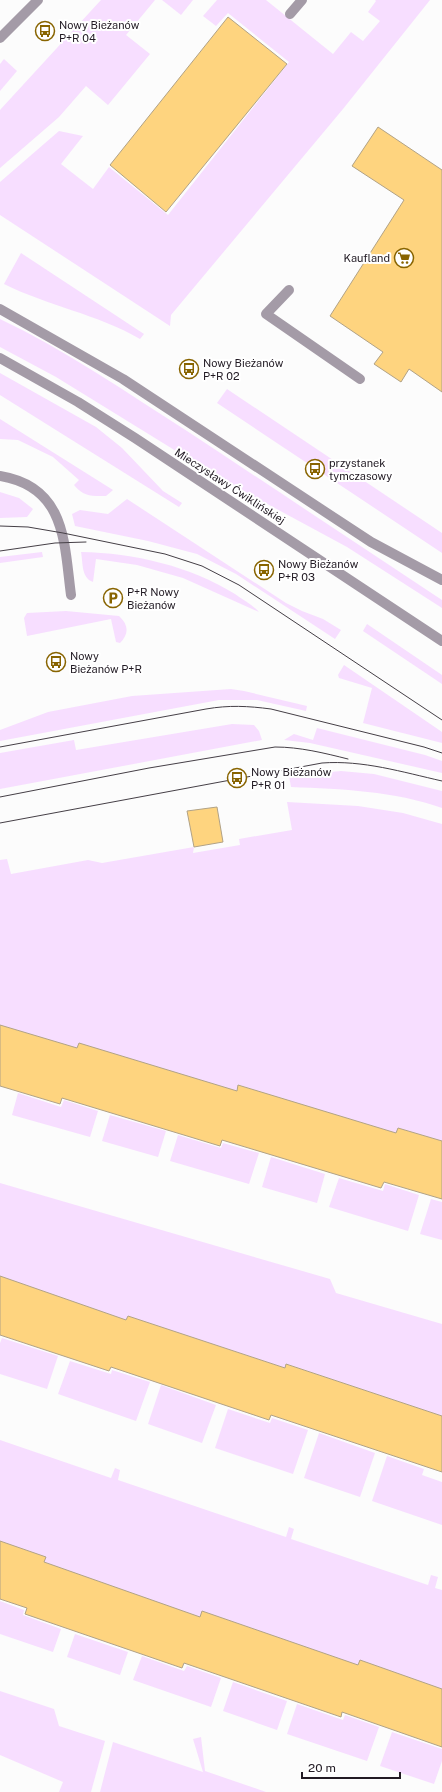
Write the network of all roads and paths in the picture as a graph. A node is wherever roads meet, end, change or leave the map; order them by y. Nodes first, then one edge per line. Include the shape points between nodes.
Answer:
1 (38, 0) edge
2 (302, 0) edge
3 (290, 14) dead end
4 (0, 38) edge
5 (289, 290) dead end
6 (0, 309) edge
7 (0, 358) edge
8 (360, 379) dead end
9 (0, 476) edge
10 (442, 580) edge
11 (71, 595) dead end
12 (428, 632) junction
13 (442, 637) edge
14 (442, 641) edge

1 - 4 street
2 - 3 street
5 - 8 street via 266,314
6 - 10 street via 124,379 372,542
7 - 12 street, Mieczysławy Ćwiklińskiej via 135,438
9 - 11 street via 34,488 44,496 60,521
12 - 13 street
12 - 14 street, Mieczysławy Ćwiklińskiej

